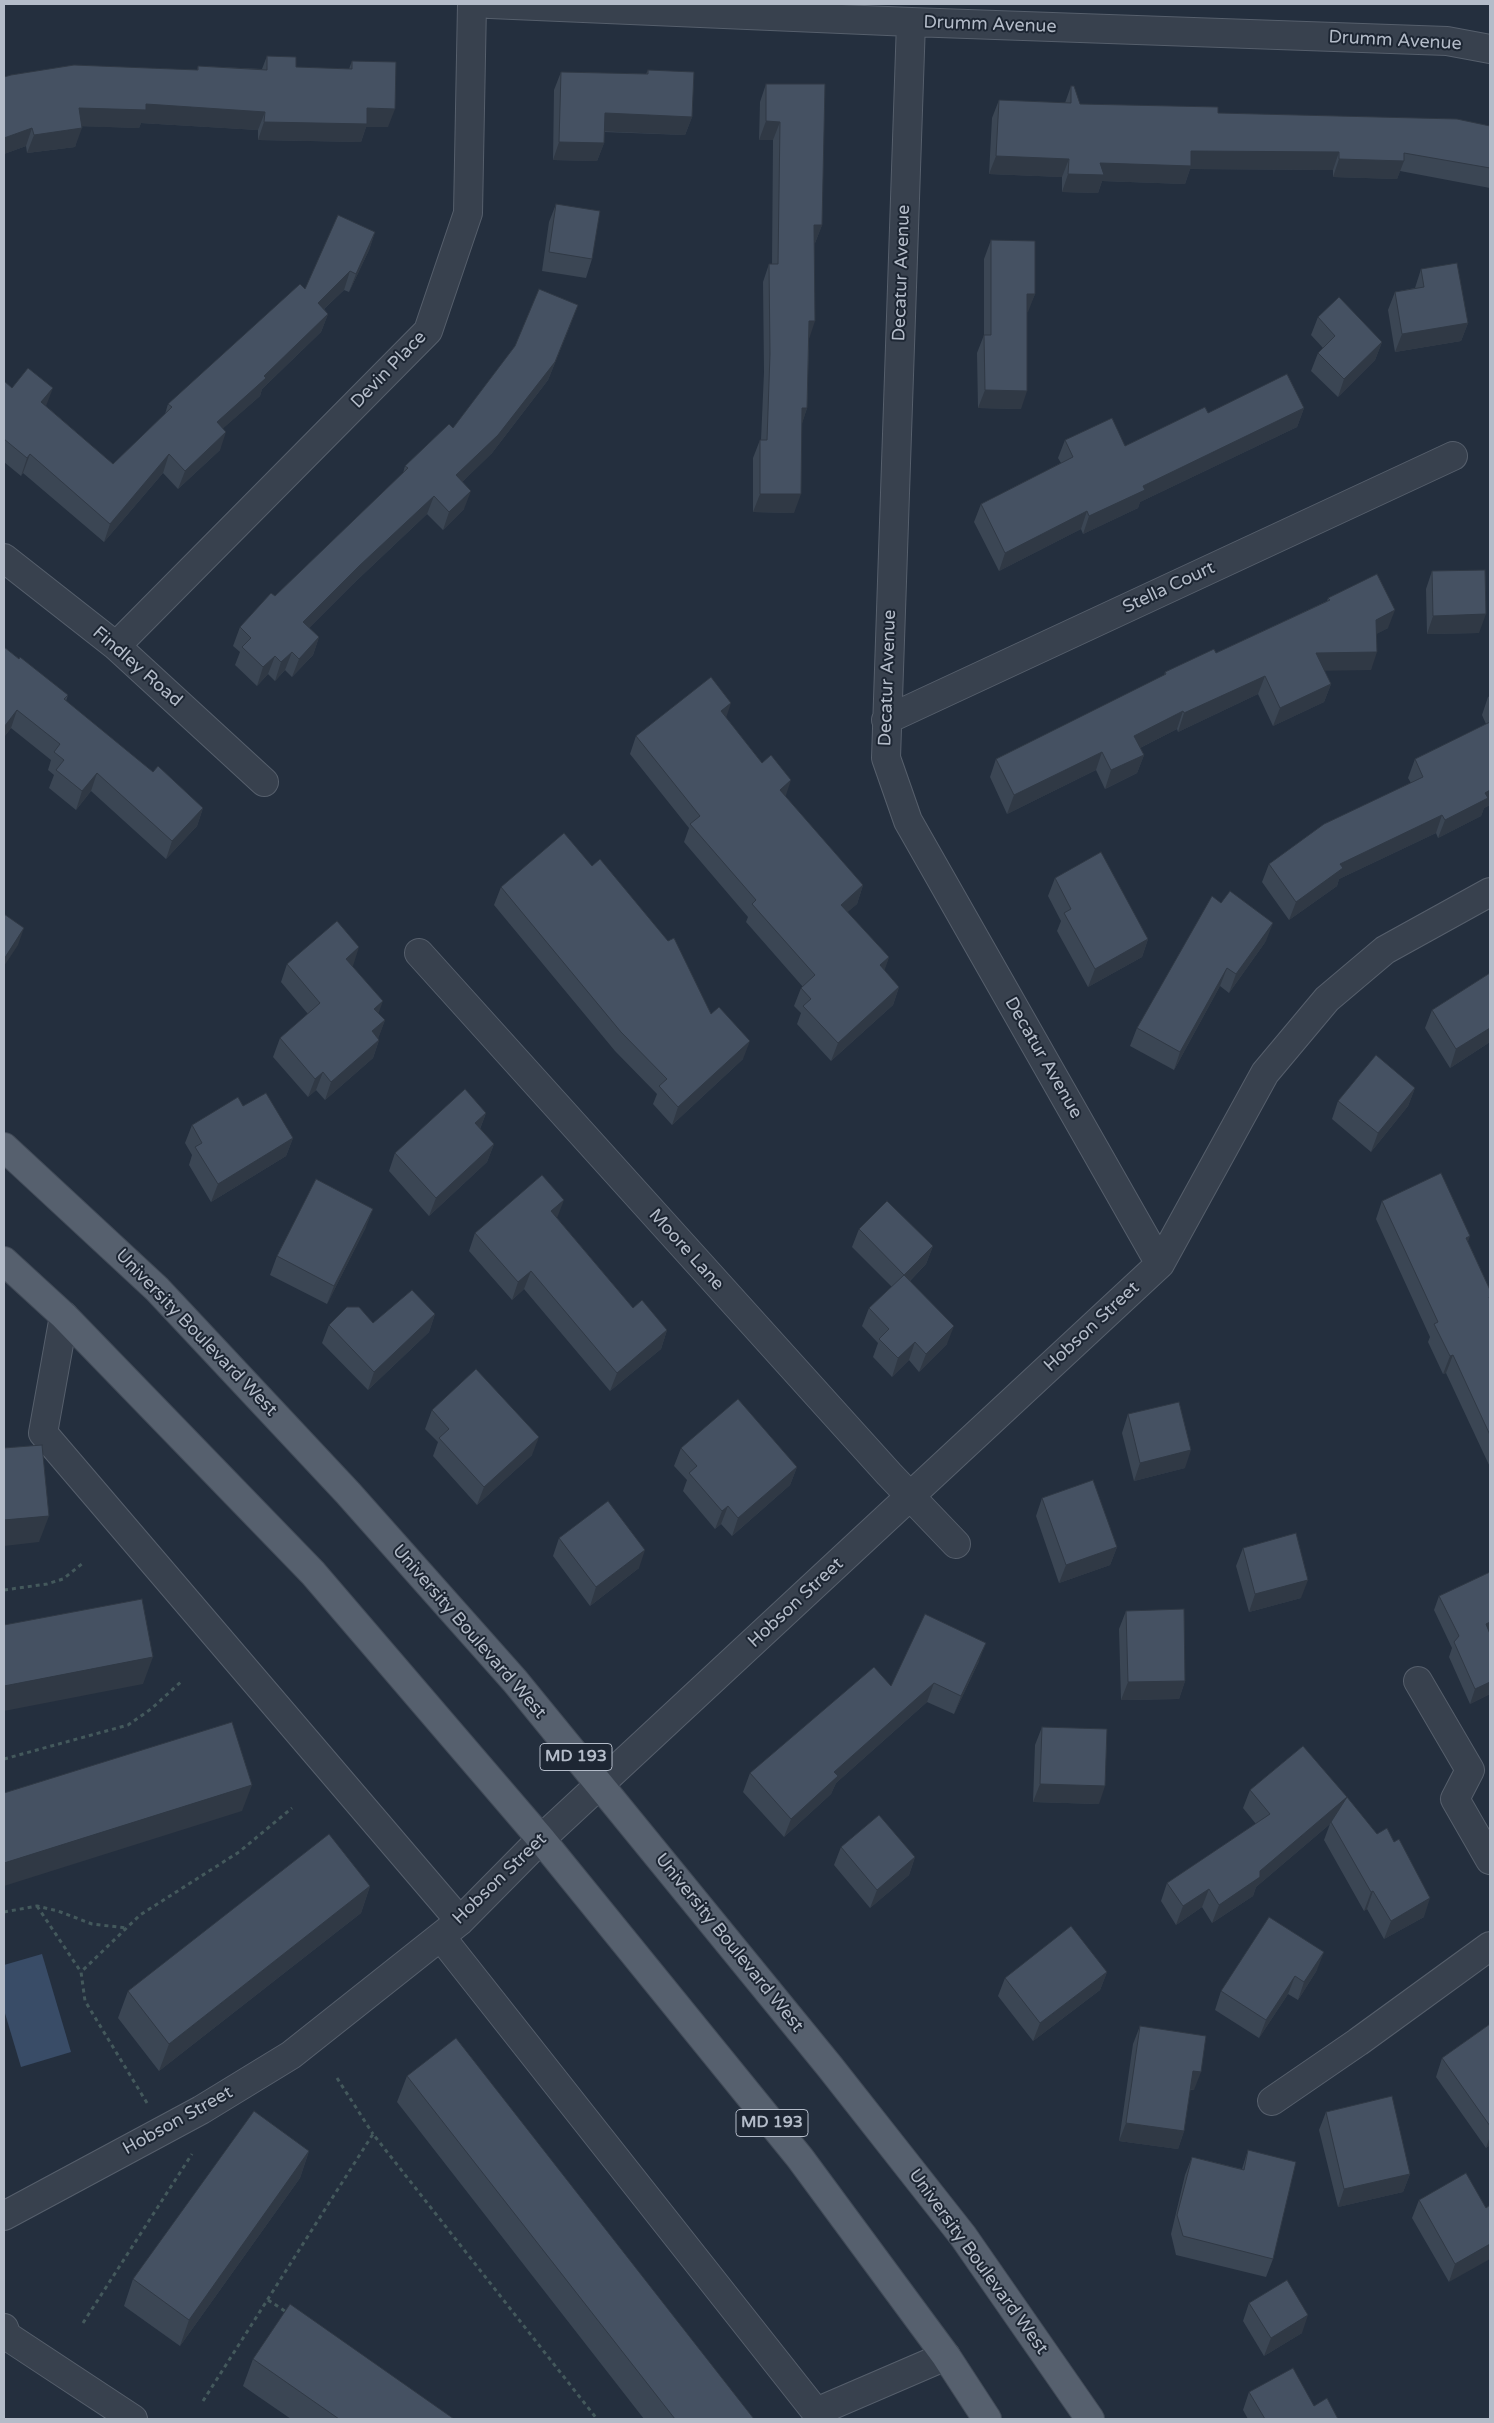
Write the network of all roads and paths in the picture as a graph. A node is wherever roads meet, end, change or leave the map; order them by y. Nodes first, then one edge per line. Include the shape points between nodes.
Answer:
1 (472, 4) edge
2 (490, 4) edge
3 (911, 22) junction
4 (1490, 49) edge
5 (1453, 456) dead end
6 (4, 558) edge
7 (116, 646) junction
8 (886, 720) junction
9 (264, 782) dead end
10 (1490, 892) edge
11 (419, 953) dead end
12 (4, 1146) edge
13 (4, 1261) edge
14 (1160, 1264) junction
15 (64, 1316) junction
16 (910, 1496) junction
17 (956, 1544) dead end
18 (83, 1563) dead end
19 (4, 1590) edge
20 (183, 1680) dead end
21 (1418, 1682) dead end
22 (4, 1759) edge
23 (599, 1785) junction
24 (292, 1808) dead end
25 (541, 1839) junction
26 (1490, 1860) edge
27 (37, 1906) junction
28 (4, 1912) edge
29 (127, 1928) junction
30 (450, 1929) junction
31 (1490, 1946) edge
32 (81, 1972) junction
33 (337, 2078) dead end
34 (1272, 2101) dead end
35 (150, 2108) dead end
36 (373, 2134) junction
37 (196, 2146) dead end
38 (4, 2216) edge
39 (268, 2300) junction
40 (292, 2316) edge
41 (83, 2323) dead end
42 (4, 2328) edge
43 (946, 2356) junction
44 (203, 2401) dead end
45 (132, 2419) edge
46 (597, 2419) edge
47 (987, 2419) edge
48 (1090, 2419) edge

1 - 7 street, Devin Place via 468,213 428,331
2 - 3 street, Drumm Avenue
3 - 4 street, Drumm Avenue via 1447,41
3 - 8 street, Decatur Avenue
5 - 8 street, Stella Court
6 - 7 street, Findley Road
7 - 9 street, Findley Road
8 - 14 street, Decatur Avenue via 886,758 908,821
10 - 14 street, Hobson Street via 1385,950 1327,999 1265,1073
11 - 16 street, Moore Lane
12 - 23 main road, University Boulevard West / MD 193 via 157,1289 348,1492 515,1681
13 - 15 main road, MD 193
14 - 16 street, Hobson Street
15 - 25 main road, MD 193 via 313,1572
15 - 30 street via 43,1433
16 - 17 street, Moore Lane
16 - 23 street, Hobson Street
18 - 19 path via 63,1579
20 - 22 path via 128,1725
21 - 26 street via 1470,1770 1455,1799
23 - 25 street, Hobson Street
23 - 48 main road, University Boulevard West / MD 193 via 830,2067 963,2236
24 - 29 path via 239,1852 140,1916
25 - 30 street, Hobson Street
25 - 43 main road, MD 193 via 800,2158
27 - 28 path
27 - 29 path via 92,1924
27 - 32 path
29 - 32 path
30 - 38 street, Hobson Street via 291,2055 201,2110
30 - 43 street via 816,2412
31 - 34 street
32 - 35 path via 85,2001
33 - 36 path
36 - 39 path
36 - 46 path
37 - 41 path
39 - 40 path
39 - 44 path
42 - 45 street via 7,2336
43 - 47 main road, MD 193

